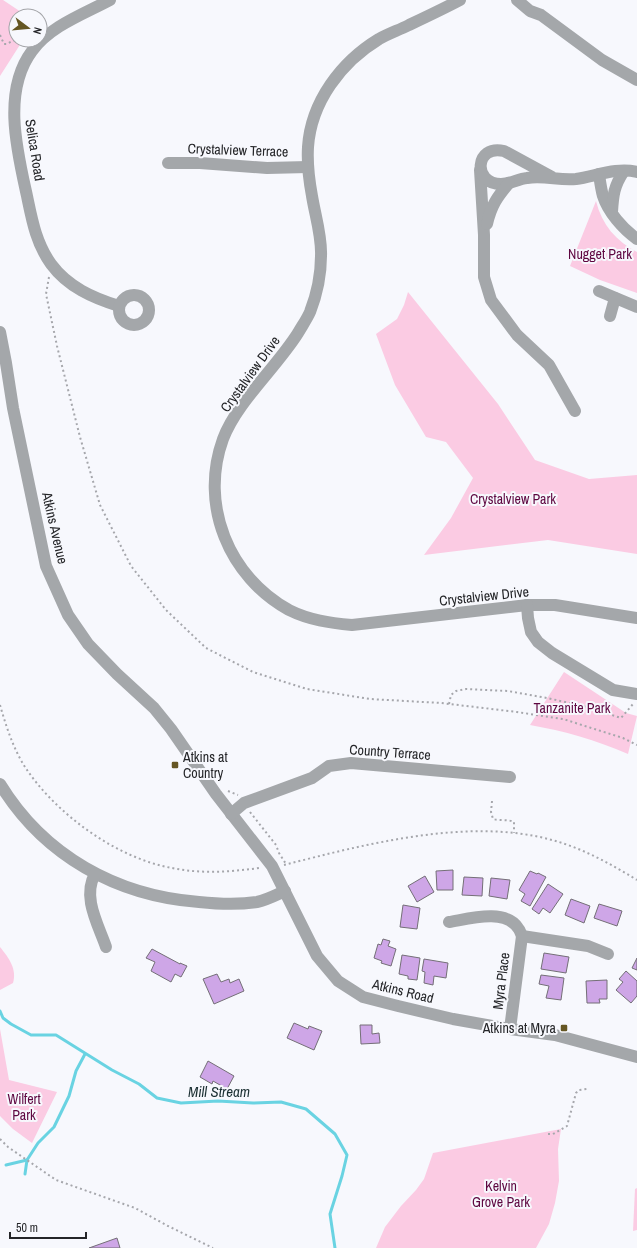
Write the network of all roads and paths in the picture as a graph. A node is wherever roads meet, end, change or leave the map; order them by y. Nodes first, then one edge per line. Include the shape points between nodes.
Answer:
1 (110, 0) edge
2 (460, 0) edge
3 (517, 0) edge
4 (528, 0) edge
5 (541, 15) junction
6 (0, 35) edge
7 (8, 43) edge
8 (637, 80) edge
9 (168, 164) dead end
10 (308, 167) junction
11 (480, 170) junction
12 (624, 171) junction
13 (637, 172) edge
14 (599, 174) junction
15 (552, 177) junction
16 (509, 184) junction
17 (612, 212) junction
18 (484, 235) junction
19 (637, 239) edge
20 (598, 291) dead end
21 (615, 298) junction
22 (119, 306) dead end
23 (637, 307) edge
24 (610, 316) dead end
25 (0, 332) edge
26 (575, 411) dead end
27 (527, 605) junction
28 (637, 618) edge
29 (637, 694) edge
30 (637, 699) edge
31 (449, 704) dead end
32 (0, 705) edge
33 (510, 776) dead end
34 (0, 784) edge
35 (227, 790) dead end
36 (242, 799) dead end
37 (492, 801) dead end
38 (248, 809) dead end
39 (231, 814) junction
40 (514, 833) junction
41 (286, 864) junction
42 (280, 866) dead end
43 (263, 867) dead end
44 (95, 874) junction
45 (637, 880) edge
46 (285, 891) junction
47 (449, 922) dead end
48 (522, 936) junction
49 (106, 947) dead end
50 (608, 954) dead end
51 (510, 1029) junction
52 (637, 1057) edge
53 (587, 1089) dead end
54 (548, 1134) dead end
55 (0, 1139) edge
56 (214, 1248) edge

1 - 22 street, Selica Road via 60,26 32,51 22,69 14,112 17,150 37,239 51,264 66,280 88,295
2 - 10 street, Crystalview Drive via 380,39 344,67 320,103 311,127
3 - 5 street via 530,11
4 - 5 street
5 - 8 street via 602,60
6 - 7 path via 4,44
9 - 10 street, Crystalview Terrace
10 - 27 street, Crystalview Drive via 321,255 318,286 309,314 293,340 238,412 223,439 216,468 215,494 218,517 235,559 267,595 290,610 330,623 379,623
11 - 15 street via 485,155 490,150 497,149
11 - 16 street via 484,178 491,182
11 - 18 street
12 - 13 street
12 - 14 street
12 - 17 street via 616,184
14 - 15 street via 576,179
14 - 17 street via 603,196
15 - 16 street via 528,178
16 - 18 street via 497,197 491,209
17 - 19 street via 627,232
18 - 26 street via 484,276 491,300 517,335 549,365
20 - 21 street
21 - 23 street
21 - 24 street
25 - 39 street, Atkins Avenue via 46,566 68,615 88,644 154,708
27 - 28 street, Crystalview Drive via 555,605
27 - 29 street via 532,632 538,642 613,690
30 - 31 path via 621,718 547,698 508,691 456,691
32 - 43 path via 17,751 32,775 62,810 91,832 126,852 172,868 219,872
33 - 39 street, Country Terrace via 351,763 329,766 312,778 244,803
34 - 44 street via 37,831 60,851
35 - 36 path
37 - 40 path via 493,818 514,822
38 - 41 path via 276,845
39 - 46 street, Atkins Road via 272,866
40 - 41 path via 465,831 427,835
40 - 45 path via 537,836 563,844
41 - 42 path
44 - 46 street via 157,897 216,904 258,902
44 - 49 street via 90,882 89,896
46 - 51 street, Atkins Road via 318,956 338,981 363,997 453,1019
47 - 48 street, Myra Place via 492,915 506,919 518,927
48 - 50 street, Myra Place via 588,946
48 - 51 street, Myra Place
51 - 52 street, Atkins Road via 555,1035
53 - 54 path via 576,1093 567,1126
55 - 56 path via 56,1180 135,1208

